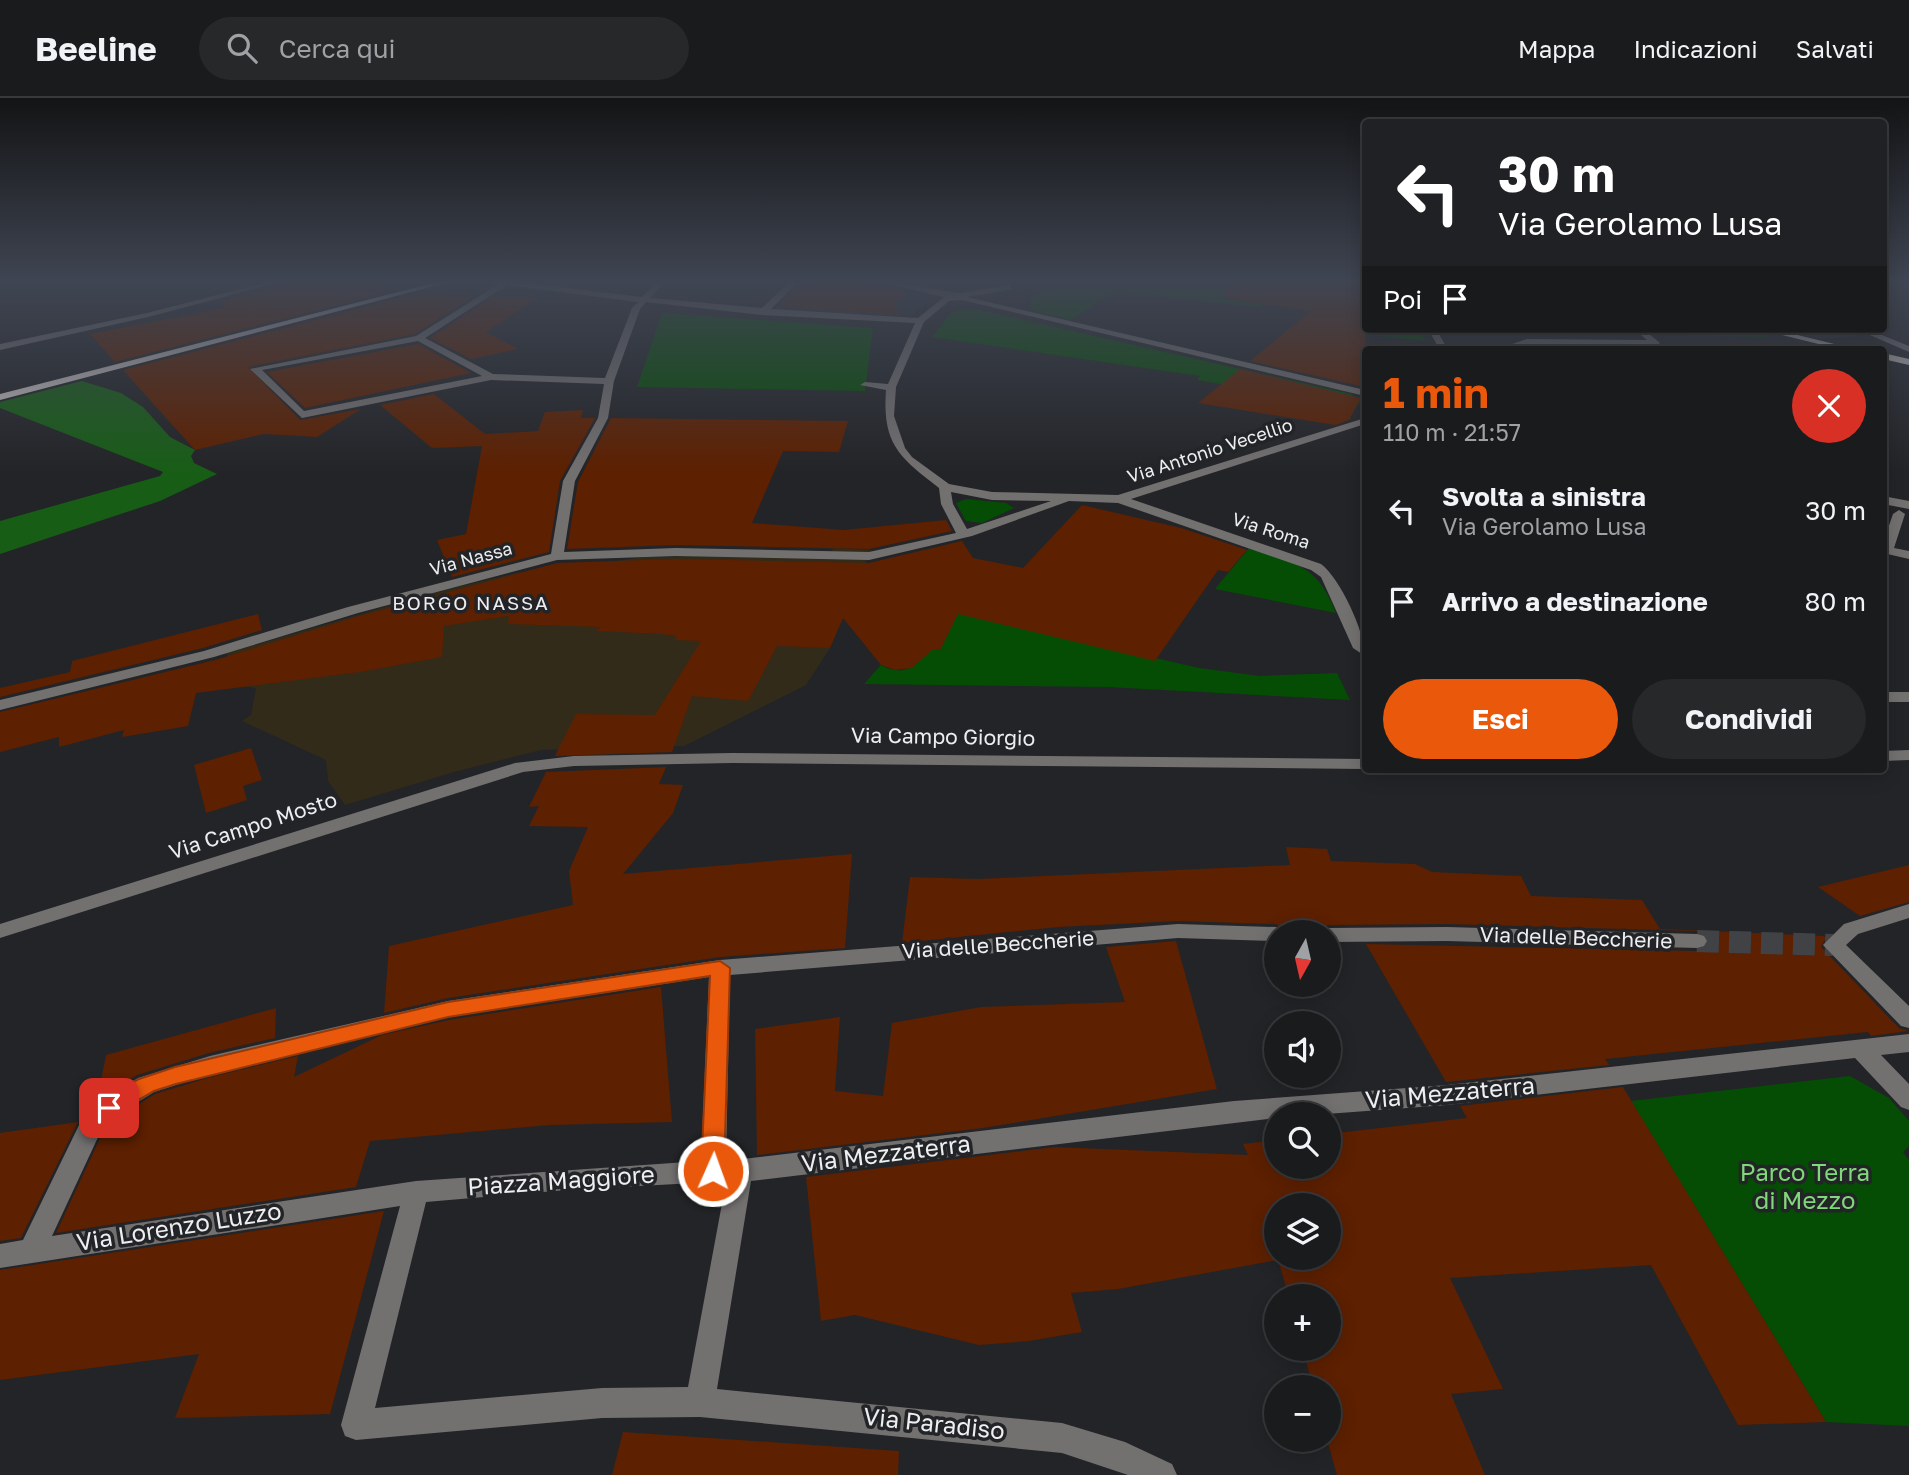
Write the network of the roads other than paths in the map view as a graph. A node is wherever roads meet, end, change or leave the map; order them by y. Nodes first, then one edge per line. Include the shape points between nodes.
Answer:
1 (204, 344) edge
2 (386, 344) edge
3 (431, 344) edge
4 (624, 344) edge
5 (910, 344) edge
6 (1155, 344) edge
7 (1887, 357) edge
8 (1909, 362) edge
9 (491, 377) junction
10 (609, 381) junction
11 (866, 385) dead end
12 (891, 387) junction
13 (1362, 392) edge
14 (0, 397) edge
15 (1362, 422) edge
16 (944, 486) junction
17 (1119, 499) junction
18 (1063, 500) junction
19 (1887, 502) edge
20 (1904, 509) edge
21 (962, 532) junction
22 (1887, 545) edge
23 (1887, 550) edge
24 (1909, 555) edge
25 (557, 556) junction
26 (1362, 650) edge
27 (1887, 697) edge
28 (1909, 698) edge
29 (0, 705) edge
30 (1909, 755) edge
31 (1887, 757) edge
32 (1362, 764) edge
33 (521, 767) joint
34 (1909, 911) edge
35 (0, 931) edge
36 (1264, 934) edge
37 (1341, 935) edge
38 (1697, 941) tunnel mouth
39 (720, 968) junction
40 (1909, 1020) edge
41 (1909, 1042) edge
42 (1860, 1048) junction
43 (1909, 1100) edge
44 (713, 1171) junction
45 (740, 1172) junction
46 (416, 1192) junction
47 (359, 1199) joint
48 (32, 1249) junction
49 (0, 1256) edge
50 (700, 1402) junction
51 (1161, 1475) edge

1 - 14 main road
2 - 9 street via 255,369 302,415
3 - 9 street
4 - 10 street
5 - 12 street
6 - 13 street
7 - 8 main road
9 - 10 street
10 - 25 street via 603,418 569,481
11 - 12 street
12 - 16 street via 889,416 900,448 919,470
15 - 17 street, Via Antonio Vecellio
16 - 18 street via 992,496
16 - 21 street via 947,504
17 - 18 street, Via Antonio Vecellio
17 - 26 street, Via Roma via 1316,566 1327,575
18 - 21 street, Via Nassa
19 - 20 street
20 - 22 street
21 - 25 street, Via Nassa via 869,556 676,552
23 - 24 street
25 - 29 street, Via Nassa via 209,654
27 - 28 street
30 - 31 street
32 - 33 street, Via Campo Giorgio via 732,758 574,761
33 - 35 street, Via Campo Mosto
34 - 40 street via 1851,929 1833,945
36 - 39 street, Via delle Beccherie via 1178,931
37 - 38 street, Via delle Beccherie
39 - 44 street
39 - 48 street, Via delle Beccherie via 448,1009 210,1065 146,1085 109,1108 92,1126
41 - 42 street, Via Mezzaterra
42 - 43 street
42 - 45 street, Via Mezzaterra via 1447,1095 1234,1111
44 - 45 street, Piazza Maggiore
44 - 46 street, Piazza Maggiore
45 - 50 street
46 - 47 street, Piazza Maggiore
46 - 50 street, Via Paradiso via 356,1425 602,1403
47 - 48 street, Via Lorenzo Luzzo
48 - 49 street, Via Lorenzo Luzzo
50 - 51 street, Via Paradiso via 1062,1438 1125,1457

